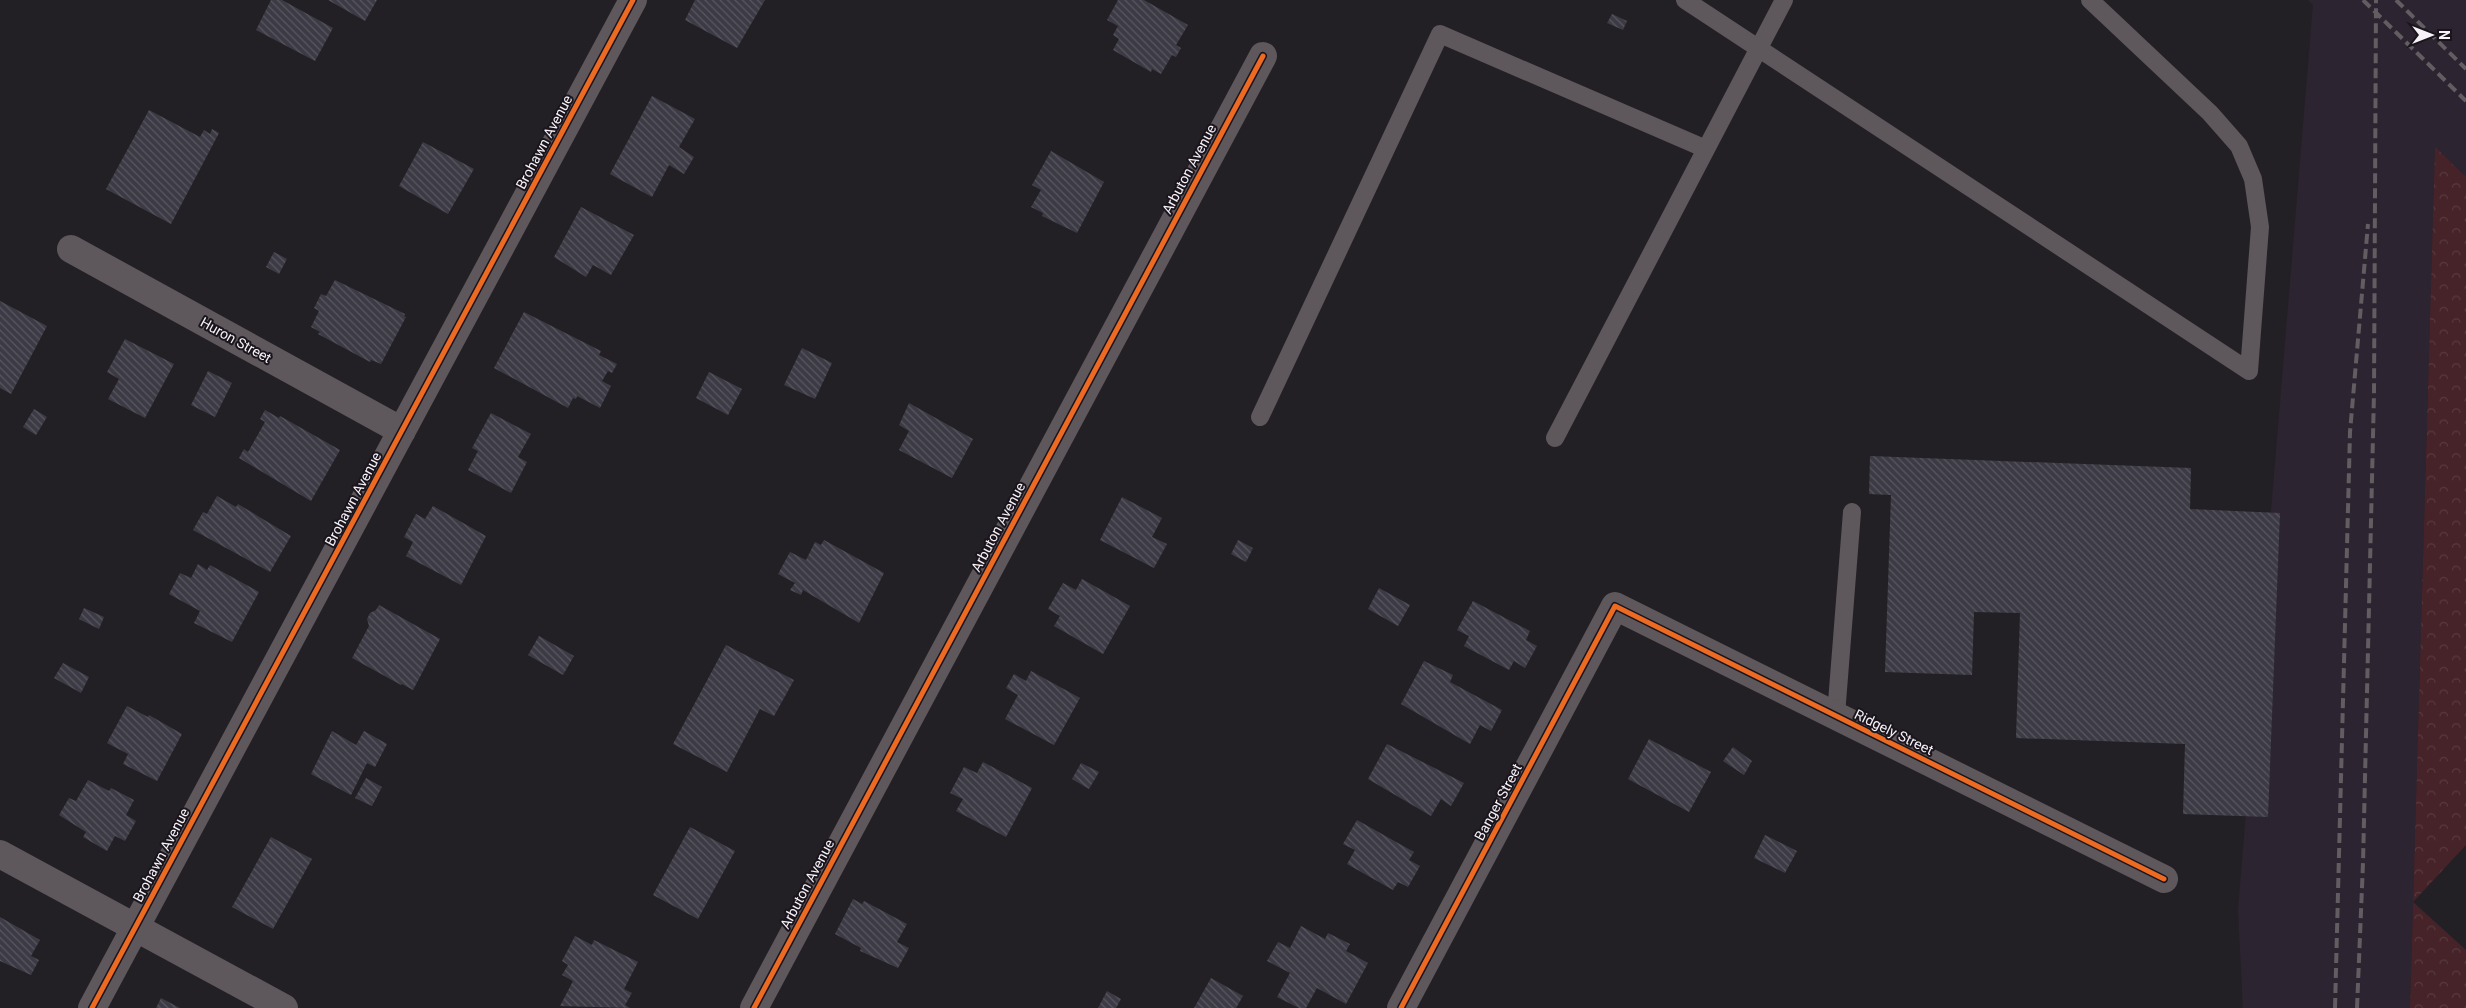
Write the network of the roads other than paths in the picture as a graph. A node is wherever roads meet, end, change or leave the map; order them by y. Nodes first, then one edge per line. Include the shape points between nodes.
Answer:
1 (633, 0) edge
2 (1685, 0) edge
3 (1784, 0) edge
4 (2090, 0) edge
5 (1758, 48) junction
6 (1262, 56) dead end
7 (1706, 149) junction
8 (71, 248) dead end
9 (1260, 417) dead end
10 (402, 431) junction
11 (1555, 438) dead end
12 (1852, 512) dead end
13 (1615, 606) joint
14 (1836, 716) junction
15 (0, 854) edge
16 (2164, 879) dead end
17 (135, 928) junction
18 (92, 1008) edge
19 (284, 1008) edge
20 (754, 1008) edge
21 (1401, 1008) edge

1 - 10 street, Brohawn Avenue
2 - 5 lane
3 - 5 lane
4 - 5 lane via 2210,113 2239,146 2246,162 2253,179 2260,227 2249,370
5 - 7 lane
6 - 20 street, Arbuton Avenue
7 - 9 lane via 1440,34
7 - 11 lane
8 - 10 street, Huron Street
10 - 17 street, Brohawn Avenue
12 - 14 lane
13 - 14 street, Ridgely Street
13 - 21 street, Banger Street
14 - 16 street, Ridgely Street
15 - 17 street
17 - 18 street, Brohawn Avenue
17 - 19 street

